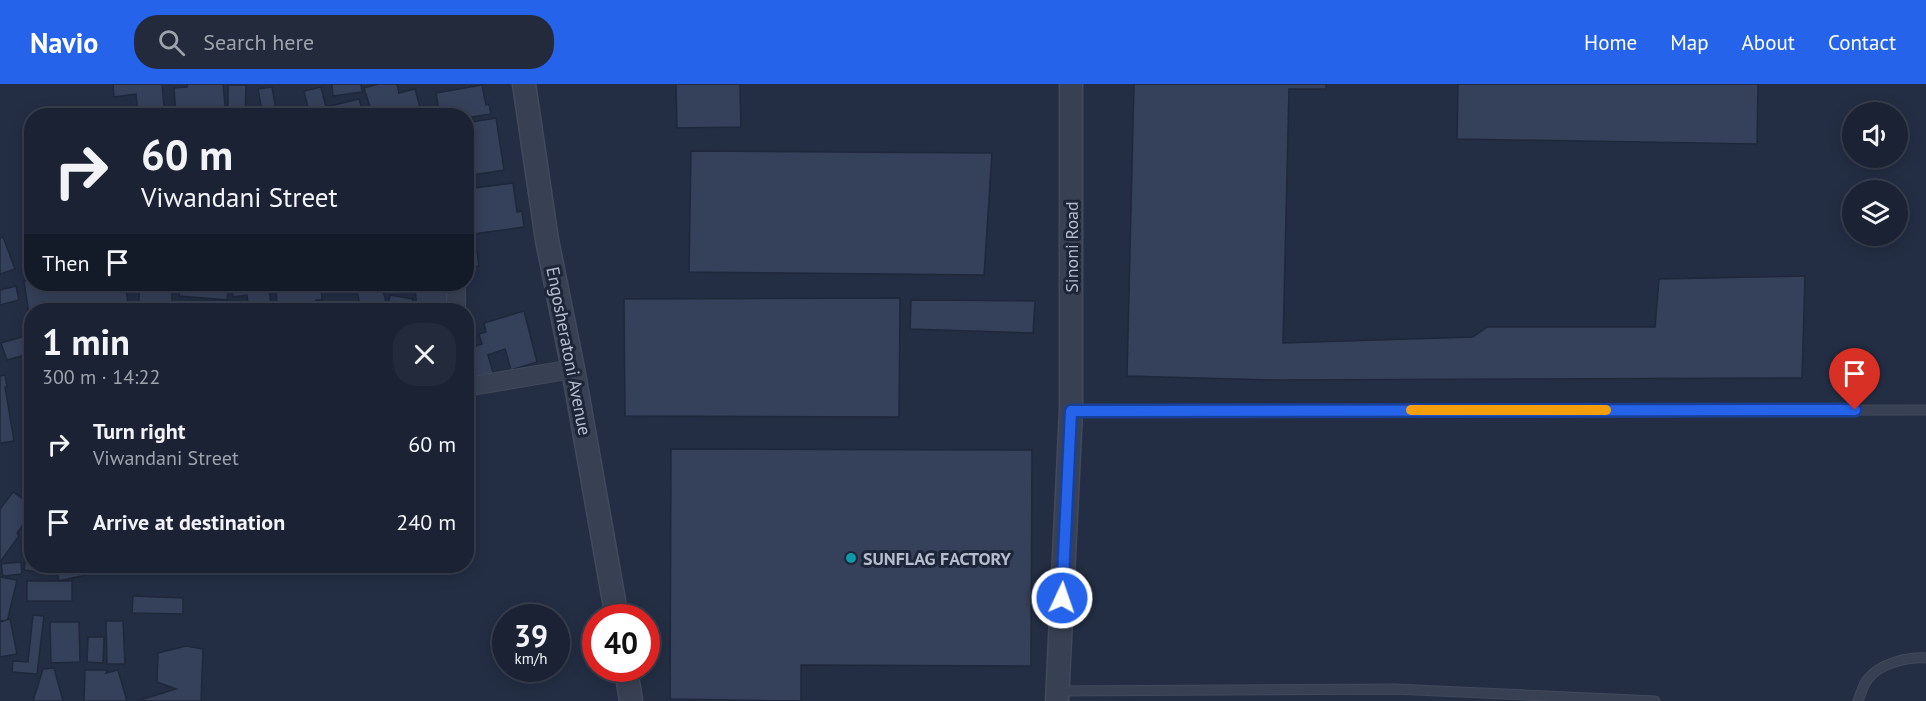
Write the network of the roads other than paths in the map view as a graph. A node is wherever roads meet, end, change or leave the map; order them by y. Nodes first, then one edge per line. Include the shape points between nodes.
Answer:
1 (524, 84) edge
2 (1071, 84) edge
3 (573, 369) junction
4 (474, 382) edge
5 (1926, 410) edge
6 (1071, 411) junction
7 (615, 604) edge
8 (1926, 658) edge
9 (629, 682) edge
10 (1052, 698) edge
11 (632, 701) edge
12 (1654, 701) edge
13 (1858, 701) edge

1 - 3 street, Engosheratoni Avenue
2 - 6 street, Sinoni Road
3 - 4 street
3 - 7 street, Engosheratoni Avenue
5 - 6 lane
6 - 10 street, Sinoni Road
8 - 13 lane via 1886,664 1868,678
9 - 11 street
10 - 12 lane via 1394,689

